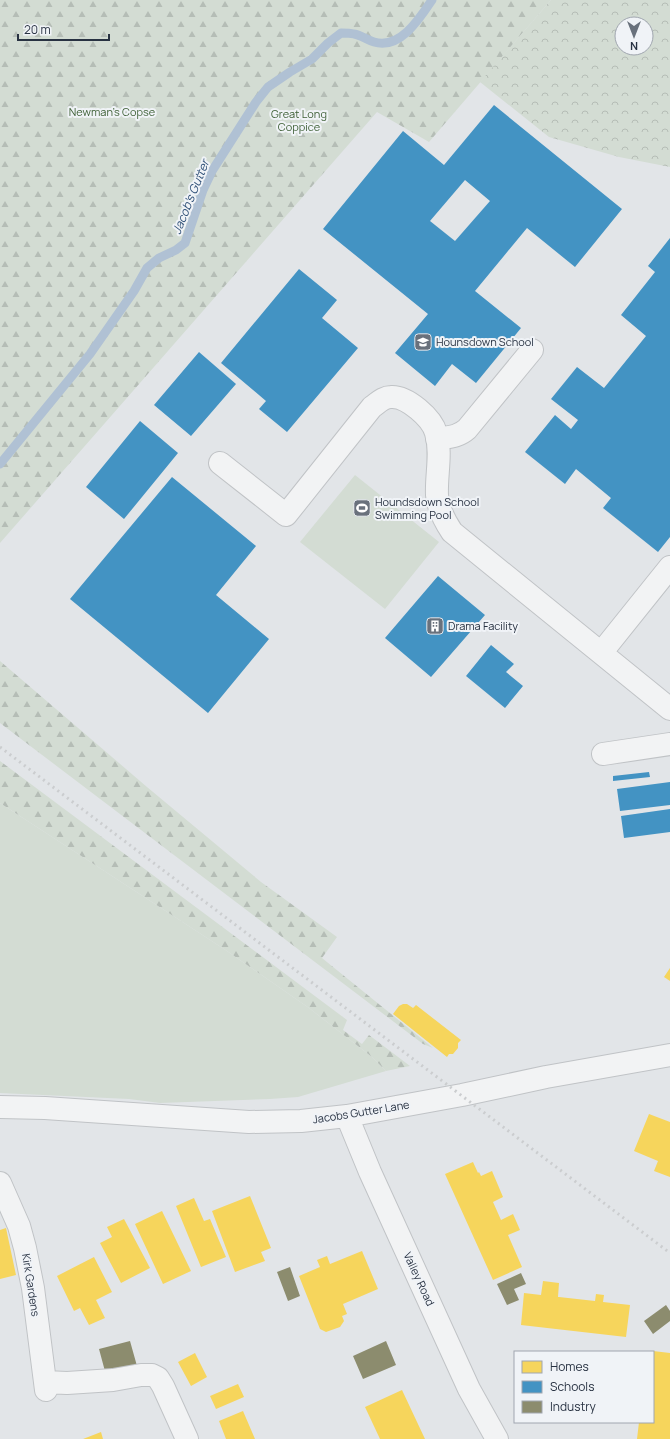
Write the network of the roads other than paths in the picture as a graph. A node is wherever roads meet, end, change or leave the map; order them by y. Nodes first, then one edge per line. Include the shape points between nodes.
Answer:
1 (532, 350) dead end
2 (437, 439) junction
3 (220, 463) dead end
4 (670, 567) edge
5 (601, 652) junction
6 (670, 708) edge
7 (670, 744) edge
8 (603, 754) dead end
9 (670, 1055) edge
10 (0, 1107) edge
11 (346, 1116) junction
12 (0, 1183) edge
13 (187, 1439) edge
14 (496, 1439) edge

1 - 2 street via 467,429 453,437
2 - 3 street via 432,425 424,414 412,405 402,399 391,397 381,400 372,407 286,515
2 - 5 street via 437,495 444,520 452,532
4 - 5 street
5 - 6 street
7 - 8 street
9 - 11 street, Jacobs Gutter Lane
10 - 11 street, Jacobs Gutter Lane via 250,1122 301,1121
11 - 14 street, Valley Road via 459,1368
12 - 13 street, Kirk Gardens via 19,1226 25,1248 46,1386 152,1375 158,1378 163,1386

